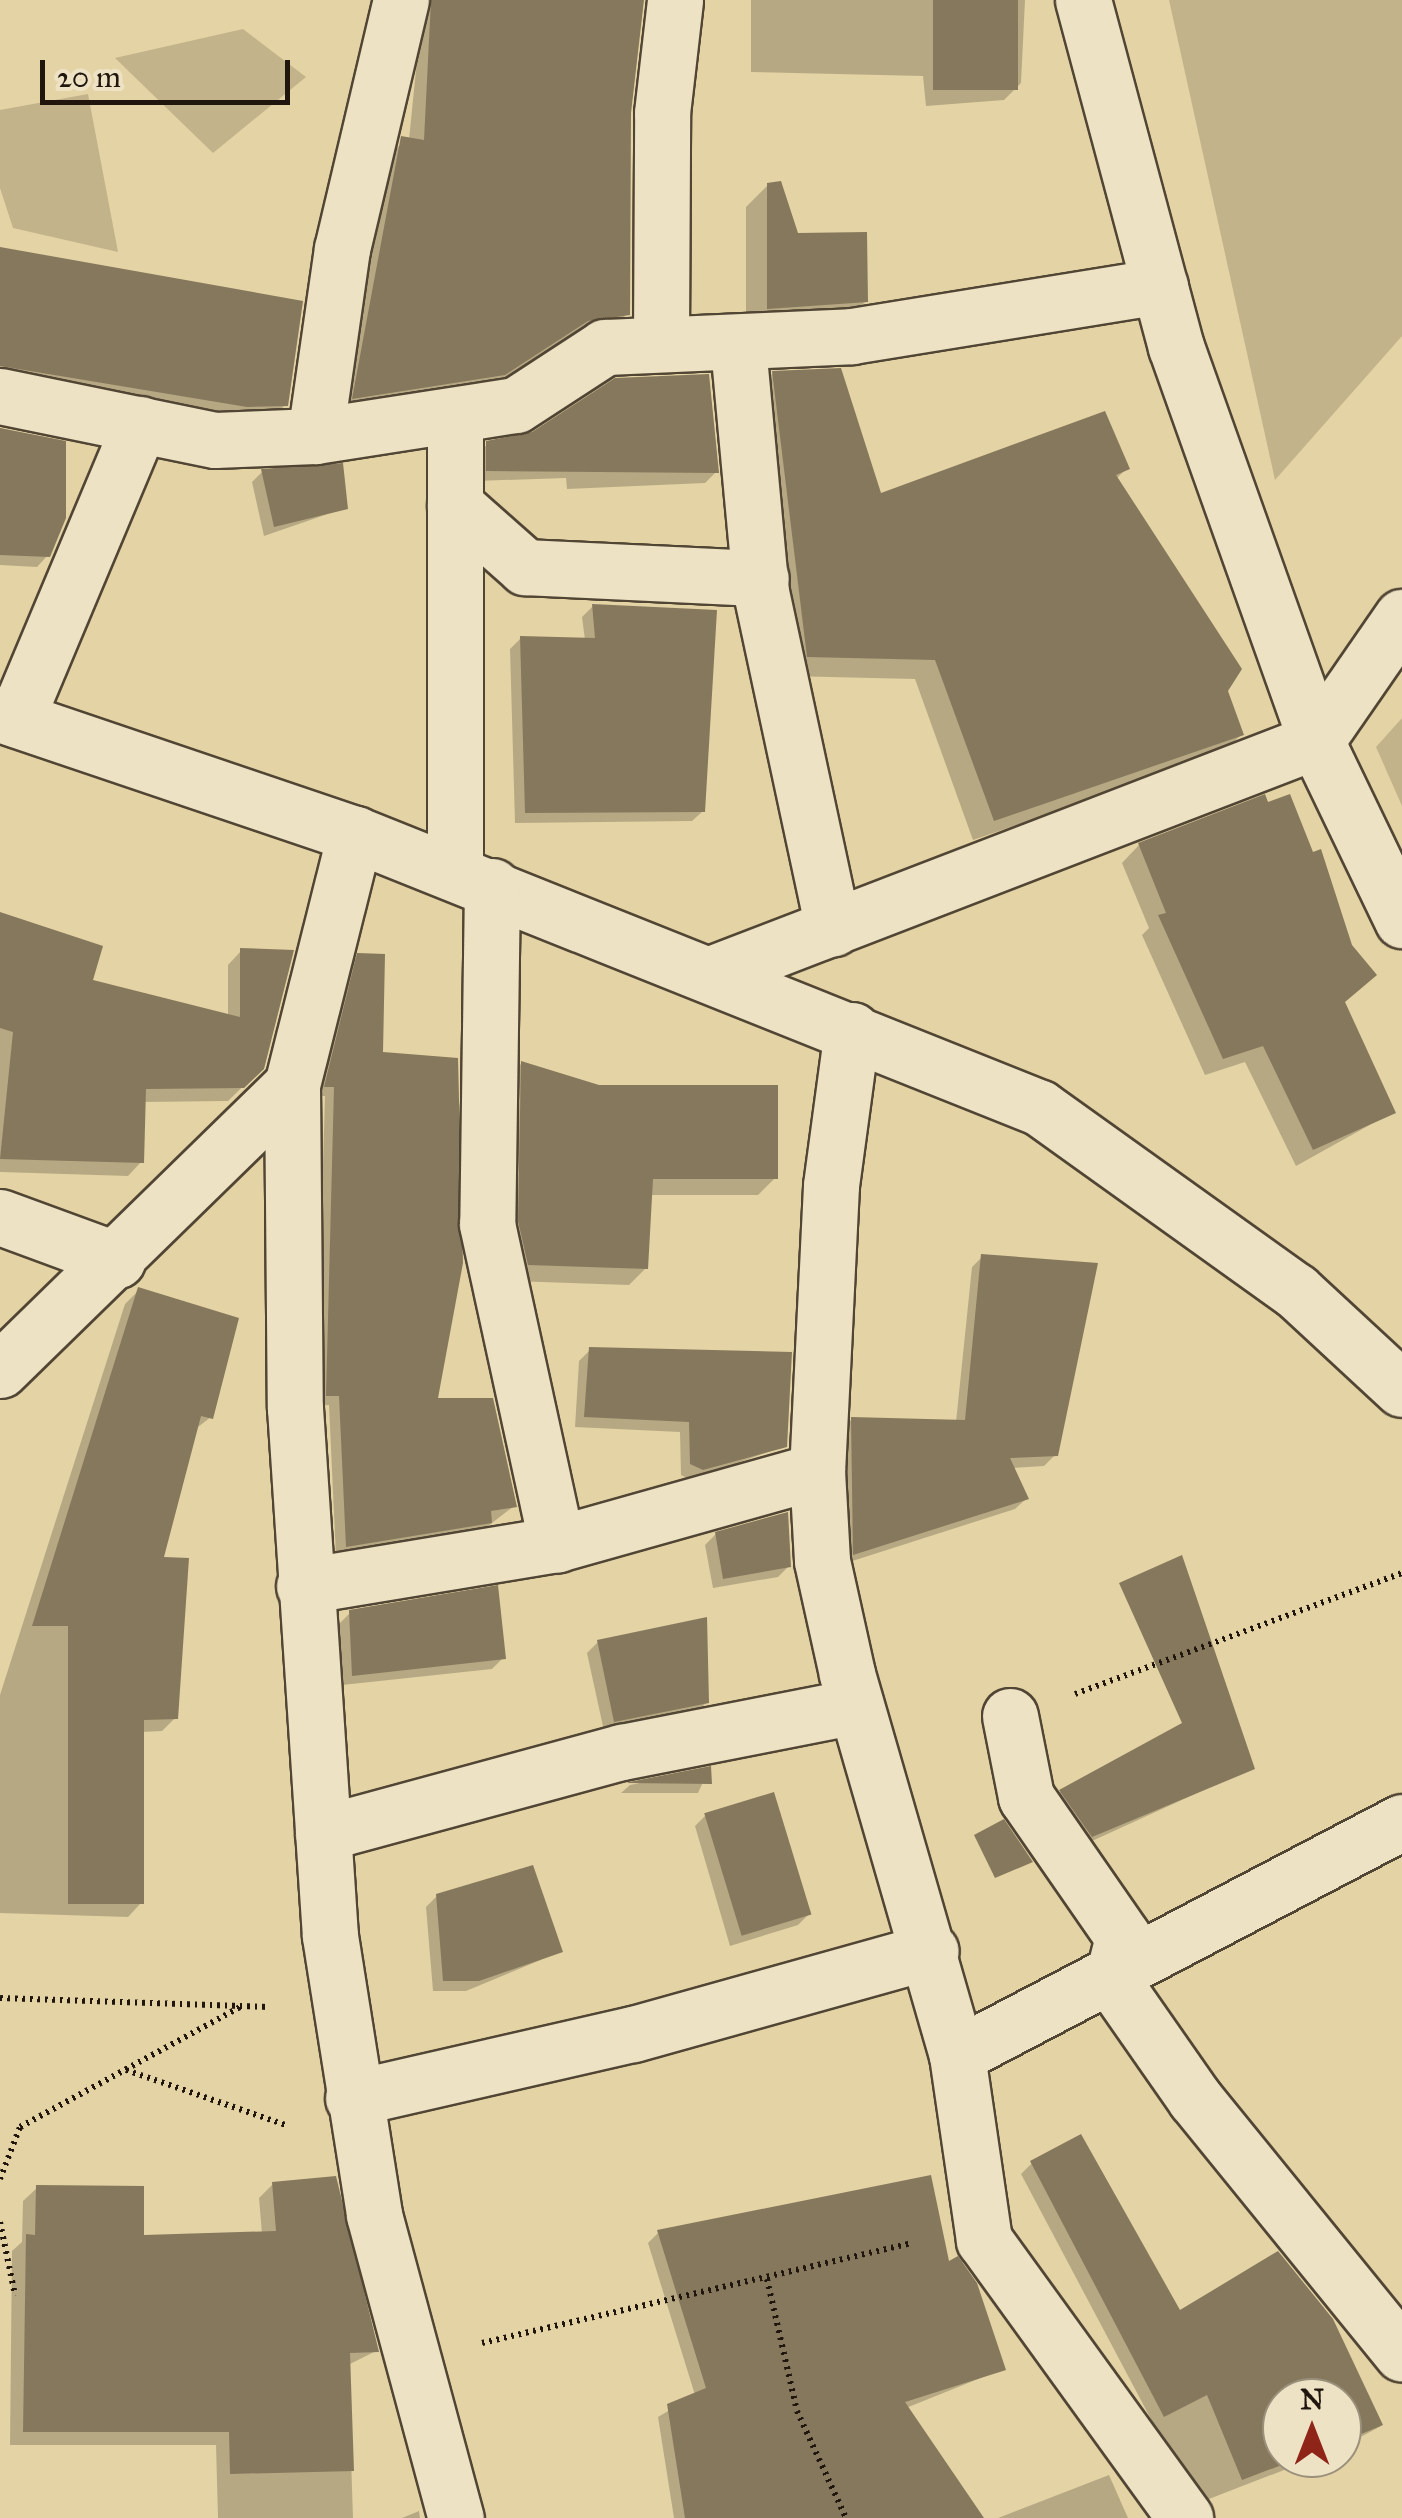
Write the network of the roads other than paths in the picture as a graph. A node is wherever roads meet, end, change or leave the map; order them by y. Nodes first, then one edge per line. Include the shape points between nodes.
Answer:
1 (401, 0) edge
2 (676, 0) edge
3 (1083, 0) edge
4 (1160, 286) junction
5 (660, 340) junction
6 (738, 346) junction
7 (0, 396) edge
8 (455, 418) junction
9 (140, 424) junction
10 (315, 436) junction
11 (455, 505) junction
12 (761, 578) junction
13 (1402, 617) edge
14 (8, 716) edge
15 (1316, 741) junction
16 (355, 834) junction
17 (474, 879) junction
18 (1402, 920) edge
19 (833, 928) junction
20 (716, 972) junction
21 (852, 1030) junction
22 (292, 1086) junction
23 (0, 1217) edge
24 (117, 1260) junction
25 (0, 1370) edge
26 (1402, 1389) edge
27 (817, 1471) junction
28 (557, 1544) junction
29 (304, 1586) junction
30 (856, 1706) junction
31 (1010, 1716) road end
32 (1402, 1822) edge
33 (323, 1834) junction
34 (931, 1951) junction
35 (1112, 1980) junction
36 (957, 2055) junction
37 (353, 2098) junction
38 (1402, 2354) edge
39 (456, 2518) edge
40 (1185, 2518) edge

1 - 10 street via 342,249
2 - 5 street via 662,114
3 - 4 street
4 - 6 street
4 - 15 street
5 - 6 street
5 - 8 street via 605,347 536,397
6 - 12 street
7 - 9 street
8 - 10 street
8 - 11 street
9 - 10 street via 214,440
9 - 14 street
11 - 12 street via 524,567
11 - 17 street
12 - 19 street
13 - 15 street
14 - 16 street
15 - 18 street
15 - 19 street
16 - 17 street
16 - 22 street
17 - 20 street
17 - 28 street via 486,1224
19 - 20 street
20 - 21 street
21 - 26 street via 1040,1108 1296,1292
21 - 27 street via 830,1186
22 - 24 street
22 - 29 street
23 - 24 street
24 - 25 street
27 - 28 street
27 - 30 street via 822,1561
28 - 29 street
29 - 33 street
30 - 33 street via 622,1752
30 - 34 street
31 - 35 street via 1026,1798 1123,1937
32 - 35 street
33 - 37 street
34 - 36 street
34 - 37 street via 633,2034
35 - 36 street
35 - 38 street via 1195,2099
36 - 40 street via 982,2226 999,2266
37 - 39 street via 406,2355

